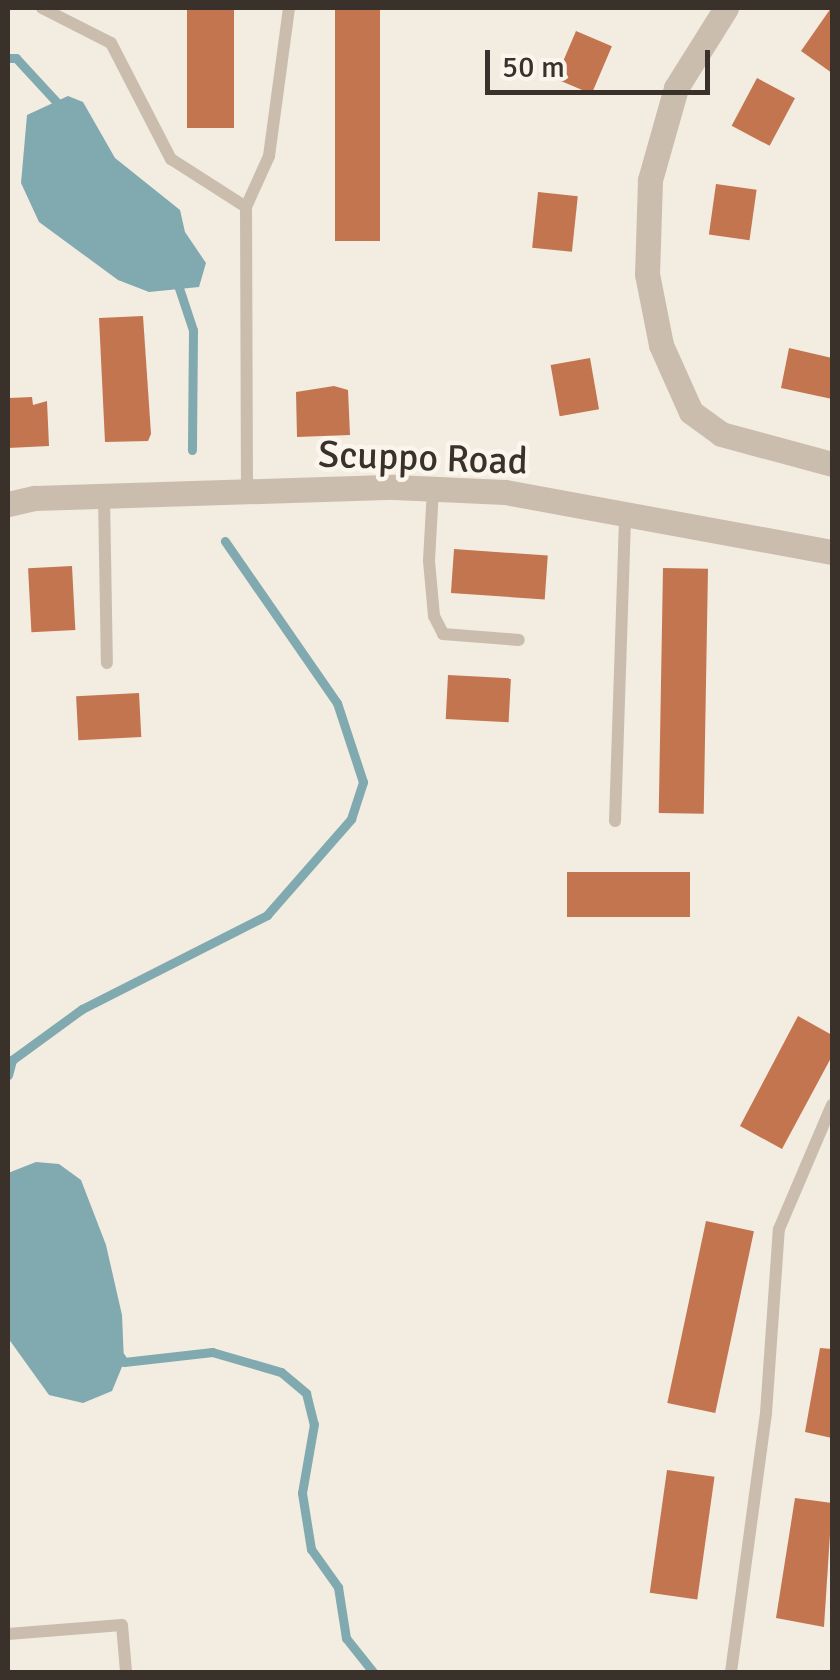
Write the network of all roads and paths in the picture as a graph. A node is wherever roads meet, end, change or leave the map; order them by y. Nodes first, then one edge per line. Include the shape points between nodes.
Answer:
1 (42, 8) edge
2 (289, 8) edge
3 (726, 8) edge
4 (246, 207) junction
5 (832, 464) edge
6 (433, 489) junction
7 (247, 495) junction
8 (104, 497) junction
9 (8, 504) edge
10 (625, 514) junction
11 (832, 552) edge
12 (519, 640) dead end
13 (107, 663) dead end
14 (615, 821) dead end
15 (832, 1105) edge
16 (8, 1634) edge
17 (126, 1672) edge
18 (731, 1672) edge

1 - 4 lane via 111,43 171,159
2 - 4 lane via 269,156
3 - 5 street via 699,43 660,131 646,228 661,345 691,412 721,434
4 - 7 lane
6 - 7 street, Scuppo Road
6 - 10 street, Scuppo Road via 505,492
6 - 12 lane via 429,562 434,616 444,634
7 - 8 street, Scuppo Road
8 - 9 street, Scuppo Road
8 - 13 lane
10 - 11 street, Scuppo Road
10 - 14 lane
15 - 18 lane via 779,1229 766,1413
16 - 17 lane via 122,1625

